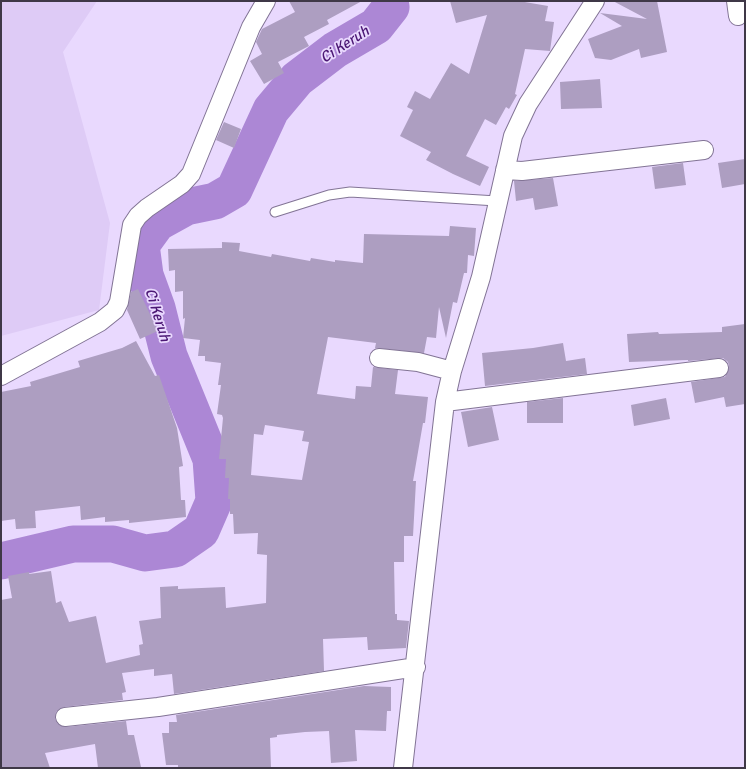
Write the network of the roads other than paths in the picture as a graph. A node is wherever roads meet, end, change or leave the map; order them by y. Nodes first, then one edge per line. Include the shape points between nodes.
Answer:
1 (266, 1) edge
2 (595, 1) edge
3 (704, 150) dead end
4 (513, 171) junction
5 (497, 201) junction
6 (275, 212) dead end
7 (379, 358) dead end
8 (720, 368) dead end
9 (452, 370) junction
10 (1, 376) edge
11 (454, 401) junction
12 (416, 667) junction
13 (65, 717) dead end
14 (403, 768) edge

1 - 10 street via 251,28 191,174 182,184 147,208 132,226 115,310 100,322
2 - 4 street via 528,104 512,136
3 - 4 street
4 - 5 street
5 - 6 lane via 350,192 329,195
5 - 9 street via 481,277
7 - 9 street via 418,362
8 - 11 street
9 - 11 street
11 - 12 street
12 - 13 street via 158,707
12 - 14 street

